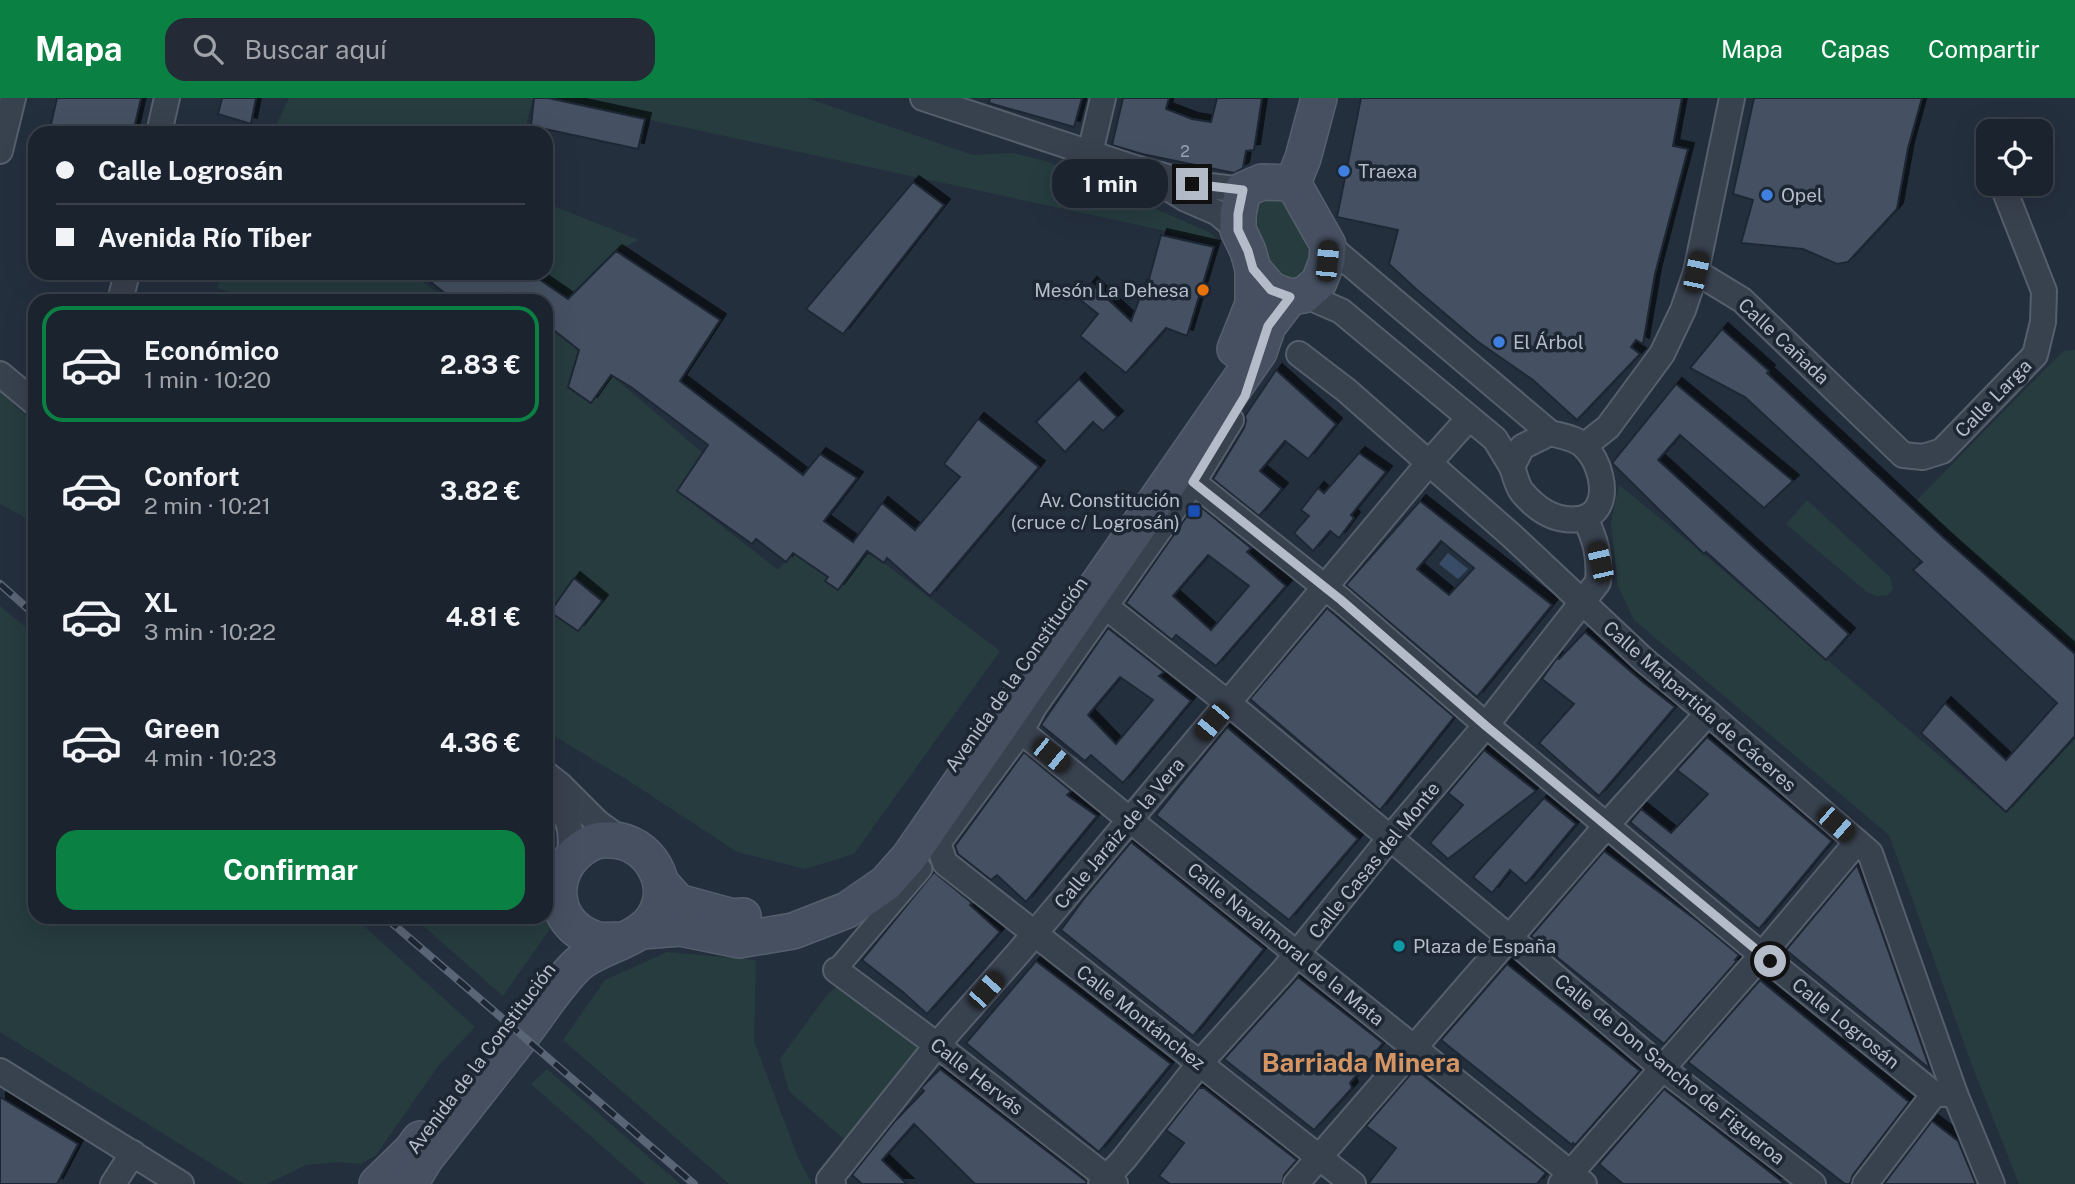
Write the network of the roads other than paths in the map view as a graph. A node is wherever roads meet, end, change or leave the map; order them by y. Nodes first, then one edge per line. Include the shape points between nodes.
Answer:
1 (13, 98) edge
2 (167, 98) edge
3 (923, 98) edge
4 (1103, 98) edge
5 (1319, 98) edge
6 (1732, 98) edge
7 (986, 108) edge
8 (161, 126) edge
9 (0, 151) edge
10 (1090, 153) junction
11 (1135, 168) junction
12 (1293, 183) junction
13 (1243, 190) junction
14 (2007, 196) edge
15 (1238, 230) junction
16 (1328, 245) junction
17 (1253, 269) junction
18 (1696, 272) junction
19 (1297, 296) junction
20 (1259, 352) junction
21 (1299, 354) dead end
22 (0, 374) edge
23 (28, 397) edge
24 (1469, 418) junction
25 (1550, 433) junction
26 (1584, 446) junction
27 (1903, 455) joint
28 (1428, 464) junction
29 (1512, 467) junction
30 (1193, 482) junction
31 (1585, 518) junction
32 (1325, 587) junction
33 (1582, 603) junction
34 (1105, 606) junction
35 (1227, 703) junction
36 (1708, 713) junction
37 (1486, 726) junction
38 (1021, 730) junction
39 (553, 780) edge
40 (553, 801) edge
41 (1130, 820) junction
42 (1608, 825) junction
43 (1390, 838) junction
44 (623, 841) junction
45 (1857, 842) junction
46 (938, 843) joint
47 (570, 858) junction
48 (922, 869) dead end
49 (661, 883) junction
50 (569, 922) junction
51 (1035, 934) junction
52 (632, 936) junction
53 (1510, 938) junction
54 (1297, 953) junction
55 (1762, 955) junction
56 (836, 970) joint
57 (937, 1045) junction
58 (1414, 1047) junction
59 (1200, 1063) junction
60 (1662, 1069) junction
61 (0, 1071) edge
62 (1944, 1094) junction
63 (132, 1153) junction
64 (1319, 1158) junction
65 (1572, 1180) edge
66 (1108, 1182) edge
67 (113, 1184) edge
68 (181, 1184) edge
69 (377, 1184) edge
70 (410, 1184) edge
71 (833, 1184) edge
72 (1296, 1184) edge
73 (1353, 1184) edge
74 (1813, 1184) edge
75 (1865, 1184) edge
76 (1992, 1184) edge

1 - 9 street
2 - 8 street
3 - 7 street
4 - 10 street
5 - 12 main road
6 - 18 street
7 - 10 street
10 - 11 street
11 - 13 street via 1192,184
11 - 15 street via 1218,213
12 - 13 main road via 1262,182
12 - 16 main road
13 - 15 main road
14 - 27 street, Calle Larga via 2043,291 2043,323 2035,355 1942,451 1923,457
15 - 17 main road
16 - 19 main road via 1320,282
16 - 25 street
17 - 19 main road via 1271,290
17 - 49 main road, Avenida de la Constitución via 1253,304 1214,393 899,846 832,897 788,914 733,917 678,902
18 - 26 street via 1662,354 1608,427
18 - 27 street, Calle Cañada via 1742,300
19 - 20 main road, Avenida de la Constitución via 1268,326
19 - 24 street via 1341,311
20 - 30 street, Avenida de la Constitución via 1245,396
20 - 52 main road, Avenida de la Constitución via 886,883 847,910 793,931 739,940 680,928
21 - 28 street, Calle Malpartida de Cáceres
22 - 23 street
24 - 28 street, Calle Jaraiz de la Vera
24 - 29 street via 1494,439
25 - 26 street
25 - 29 street via 1521,447
26 - 31 street via 1598,467 1602,494 1596,509
28 - 32 street, Calle Jaraiz de la Vera
28 - 33 street, Calle Malpartida de Cáceres
29 - 31 street via 1520,490 1540,510 1564,521
30 - 32 street, Calle Logrosán
30 - 34 street, Avenida de la Constitución
31 - 33 street, Calle Casas del Monte via 1600,562 1598,582
32 - 35 street, Calle Jaraiz de la Vera
32 - 37 street, Calle Logrosán
33 - 36 street, Calle Malpartida de Cáceres
33 - 37 street, Calle Casas del Monte
34 - 35 street, Calle de Don Sancho de Figueroa
34 - 38 street, Avenida de la Constitución
35 - 41 street, Calle Jaraiz de la Vera
35 - 43 street, Calle de Don Sancho de Figueroa
36 - 42 street
36 - 45 street, Calle Malpartida de Cáceres
37 - 42 street, Calle Logrosán
37 - 43 street, Calle Casas del Monte
38 - 41 street, Calle Navalmoral de la Mata
38 - 46 street, Avenida de la Constitución
39 - 44 street
40 - 47 street via 568,817
41 - 51 street, Calle Jaraiz de la Vera
41 - 54 street, Calle Navalmoral de la Mata
42 - 53 street
42 - 55 street, Calle Logrosán
43 - 53 street, Calle de Don Sancho de Figueroa
43 - 54 street, Calle Casas del Monte
44 - 47 main road via 600,840
44 - 49 main road via 640,848 653,862
45 - 55 street
45 - 62 street, Calle Malpartida de Cáceres via 1870,853
46 - 51 street, Calle Montánchez via 945,863
47 - 50 main road via 558,892
48 - 56 street
49 - 52 main road via 655,916
50 - 52 main road via 597,940
50 - 69 main road, Avenida de la Constitución via 562,951 411,1151
51 - 57 street, Calle Jaraiz de la Vera
51 - 59 street, Calle Montánchez
52 - 70 main road, Avenida de la Constitución via 576,965
53 - 58 street
53 - 60 street, Calle de Don Sancho de Figueroa
54 - 58 street, Calle Navalmoral de la Mata
54 - 59 street, Calle Casas del Monte
55 - 60 street
55 - 62 street, Calle Logrosán
56 - 57 street, Calle Hervás
57 - 66 street, Calle Hervás
57 - 71 street, Calle Jaraiz de la Vera via 829,1180
58 - 64 street
58 - 65 street, Calle Navalmoral de la Mata
59 - 64 street, Calle Montánchez
59 - 66 street, Calle Casas del Monte
60 - 65 street
60 - 74 street, Calle de Don Sancho de Figueroa
61 - 63 street
62 - 75 street
62 - 76 street, Calle Malpartida de Cáceres
63 - 67 street
63 - 68 street
64 - 72 street
64 - 73 street, Calle Montánchez

